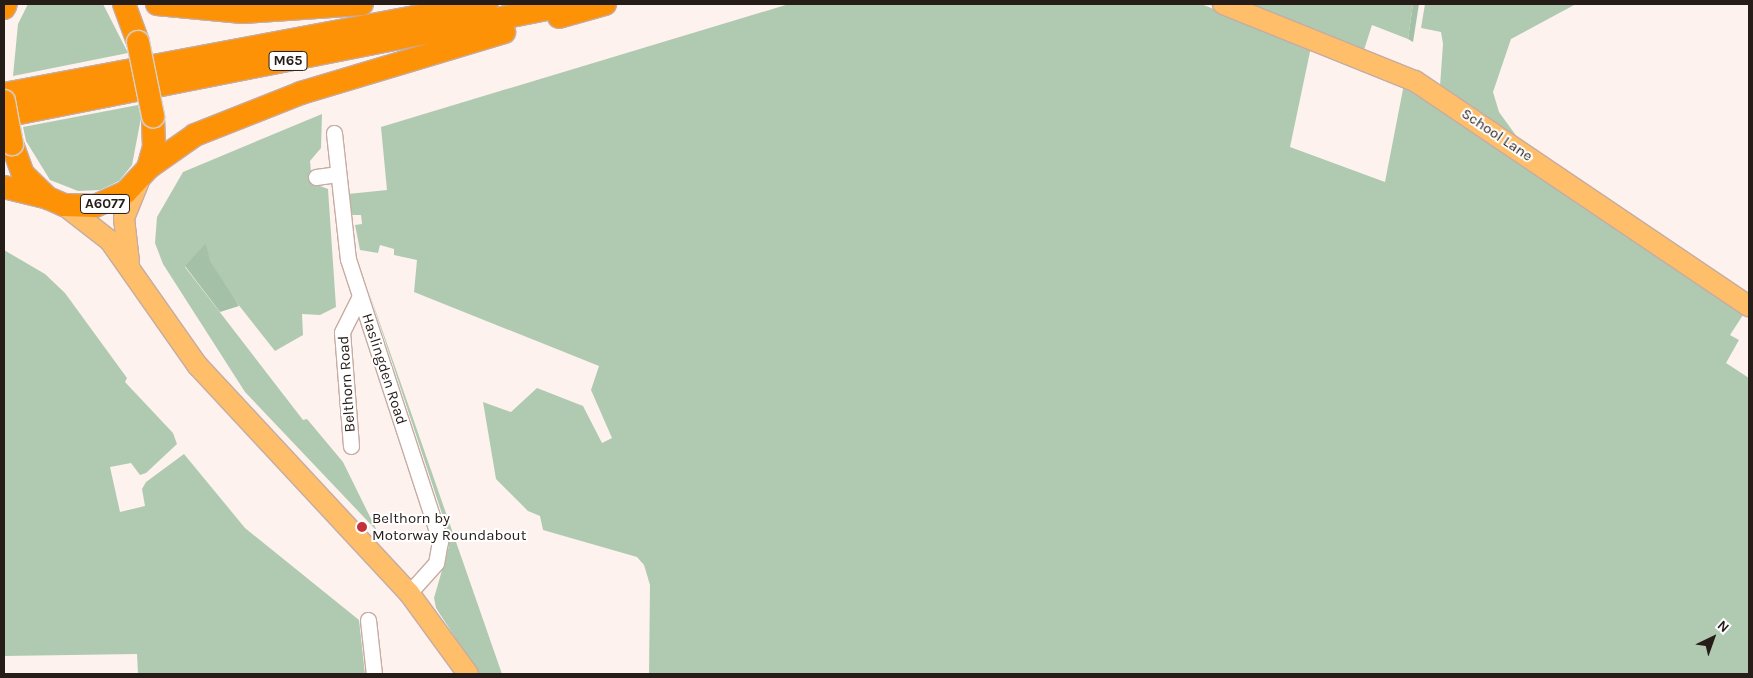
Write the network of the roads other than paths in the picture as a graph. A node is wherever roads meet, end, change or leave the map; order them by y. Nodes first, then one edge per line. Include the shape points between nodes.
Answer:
1 (6, 4) edge
2 (124, 4) edge
3 (157, 4) edge
4 (362, 4) edge
5 (487, 4) edge
6 (572, 4) edge
7 (605, 4) edge
8 (1223, 4) edge
9 (4, 8) edge
10 (4, 94) edge
11 (4, 101) edge
12 (4, 116) edge
13 (334, 133) dead end
14 (143, 174) junction
15 (337, 174) junction
16 (316, 177) dead end
17 (4, 186) edge
18 (56, 202) junction
19 (132, 269) junction
20 (360, 296) junction
21 (1749, 306) edge
22 (350, 446) dead end
23 (409, 593) junction
24 (368, 620) dead end
25 (374, 674) edge
26 (468, 674) edge

1 - 9 highway
2 - 14 highway, bridge via 138,42 153,116 154,146
3 - 4 highway via 243,12
5 - 10 highway, M65
6 - 12 highway, M65
7 - 14 highway via 301,93 195,135
8 - 21 main road, School Lane via 1415,81
11 - 18 highway, bridge via 12,144 23,174
13 - 15 street, Haslingden Road
14 - 18 highway, A6077 via 104,205
14 - 19 main road via 123,225
15 - 16 street
15 - 20 street, Haslingden Road via 341,224
17 - 18 highway
18 - 19 main road via 101,232
19 - 23 main road via 180,343 220,392
20 - 22 street, Belthorn Road via 342,332
20 - 23 street, Haslingden Road via 440,541 436,563
23 - 26 main road
24 - 25 street

